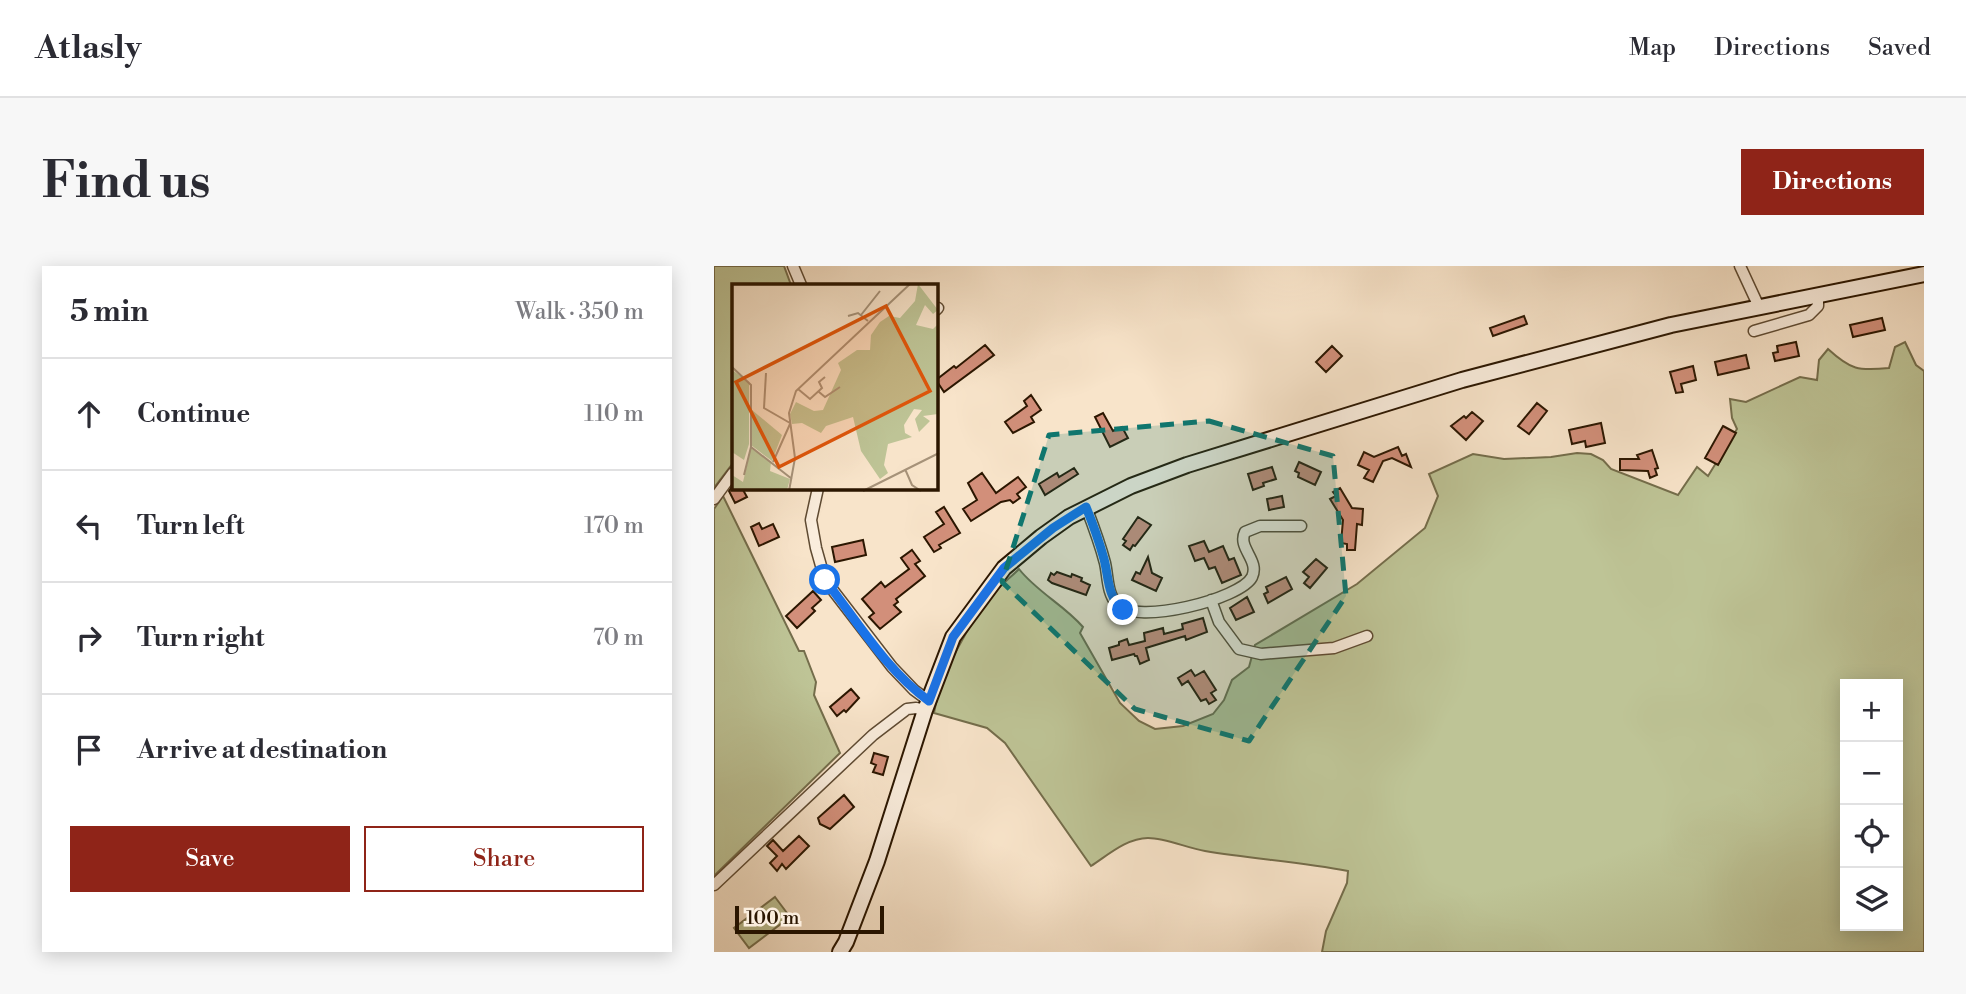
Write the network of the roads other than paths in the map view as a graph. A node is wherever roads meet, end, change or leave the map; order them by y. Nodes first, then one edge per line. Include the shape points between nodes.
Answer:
1 (793, 266) edge
2 (1740, 266) edge
3 (1924, 274) edge
4 (801, 284) edge
5 (1818, 296) junction
6 (1759, 307) junction
7 (1754, 331) dead end
8 (732, 474) edge
9 (818, 490) edge
10 (714, 499) edge
11 (1086, 507) junction
12 (1301, 526) dead end
13 (1211, 600) junction
14 (1367, 636) dead end
15 (927, 705) junction
16 (714, 885) edge
17 (840, 952) edge

1 - 4 street
2 - 6 street
3 - 5 main road
5 - 6 main road
5 - 7 street via 1818,306 1809,315
6 - 11 main road via 1671,325 1462,380 1187,465
8 - 10 street
9 - 15 street via 811,520 825,580
11 - 13 street via 1111,593 1123,610 1160,612
11 - 15 main road via 1046,532 1004,568 953,637
12 - 13 street via 1260,526 1245,532 1242,541 1253,566 1252,578 1245,586
13 - 14 street via 1219,622 1239,649 1261,654 1334,648
15 - 16 street via 907,709 873,735
15 - 17 main road via 877,861

